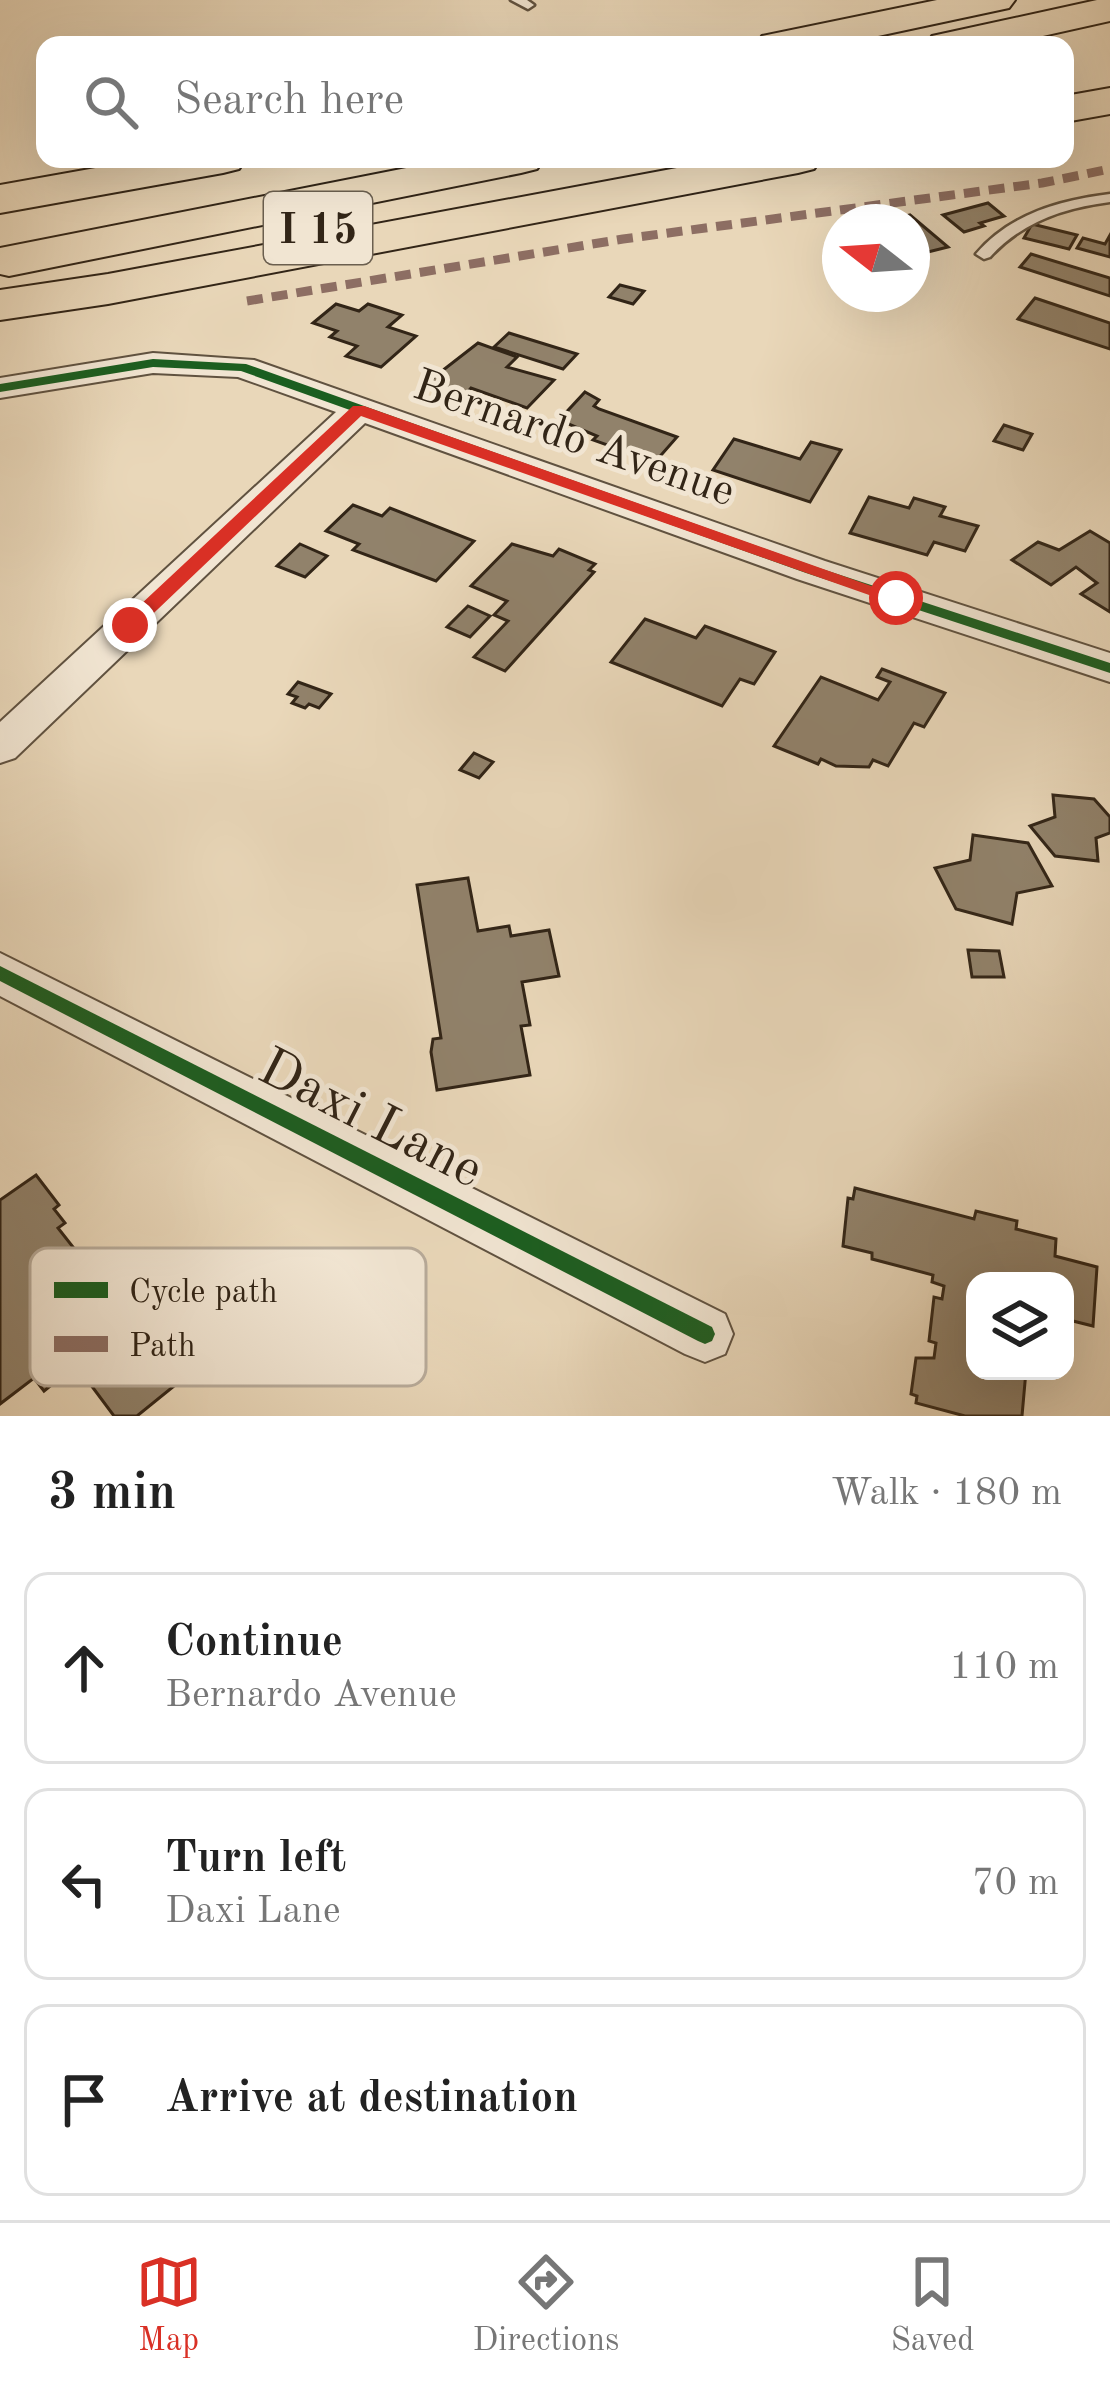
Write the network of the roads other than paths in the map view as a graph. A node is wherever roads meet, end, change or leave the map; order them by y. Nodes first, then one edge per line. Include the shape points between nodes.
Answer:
1 (994, 0) edge
2 (1110, 9) edge
3 (1110, 32) edge
4 (820, 36) edge
5 (988, 36) edge
6 (1074, 40) edge
7 (1110, 101) edge
8 (1074, 108) edge
9 (173, 168) edge
10 (347, 168) edge
11 (476, 168) edge
12 (596, 168) edge
13 (749, 168) edge
14 (1110, 198) edge
15 (0, 199) edge
16 (0, 234) edge
17 (984, 254) dead end
18 (0, 263) edge
19 (0, 301) edge
20 (0, 388) edge
21 (358, 410) junction
22 (1110, 668) edge
23 (0, 747) edge
24 (0, 973) edge
25 (705, 1334) dead end

1 - 4 highway
2 - 5 highway
3 - 6 highway
7 - 8 highway
9 - 15 highway, I 15
10 - 16 highway
11 - 18 highway
12 - 19 highway, I 15
13 - 19 highway via 108,289
14 - 17 lane via 1023,221
20 - 21 street, Bernardo Avenue via 153,363 242,367
21 - 22 street, Bernardo Avenue
21 - 23 street
24 - 25 street, Daxi Lane

